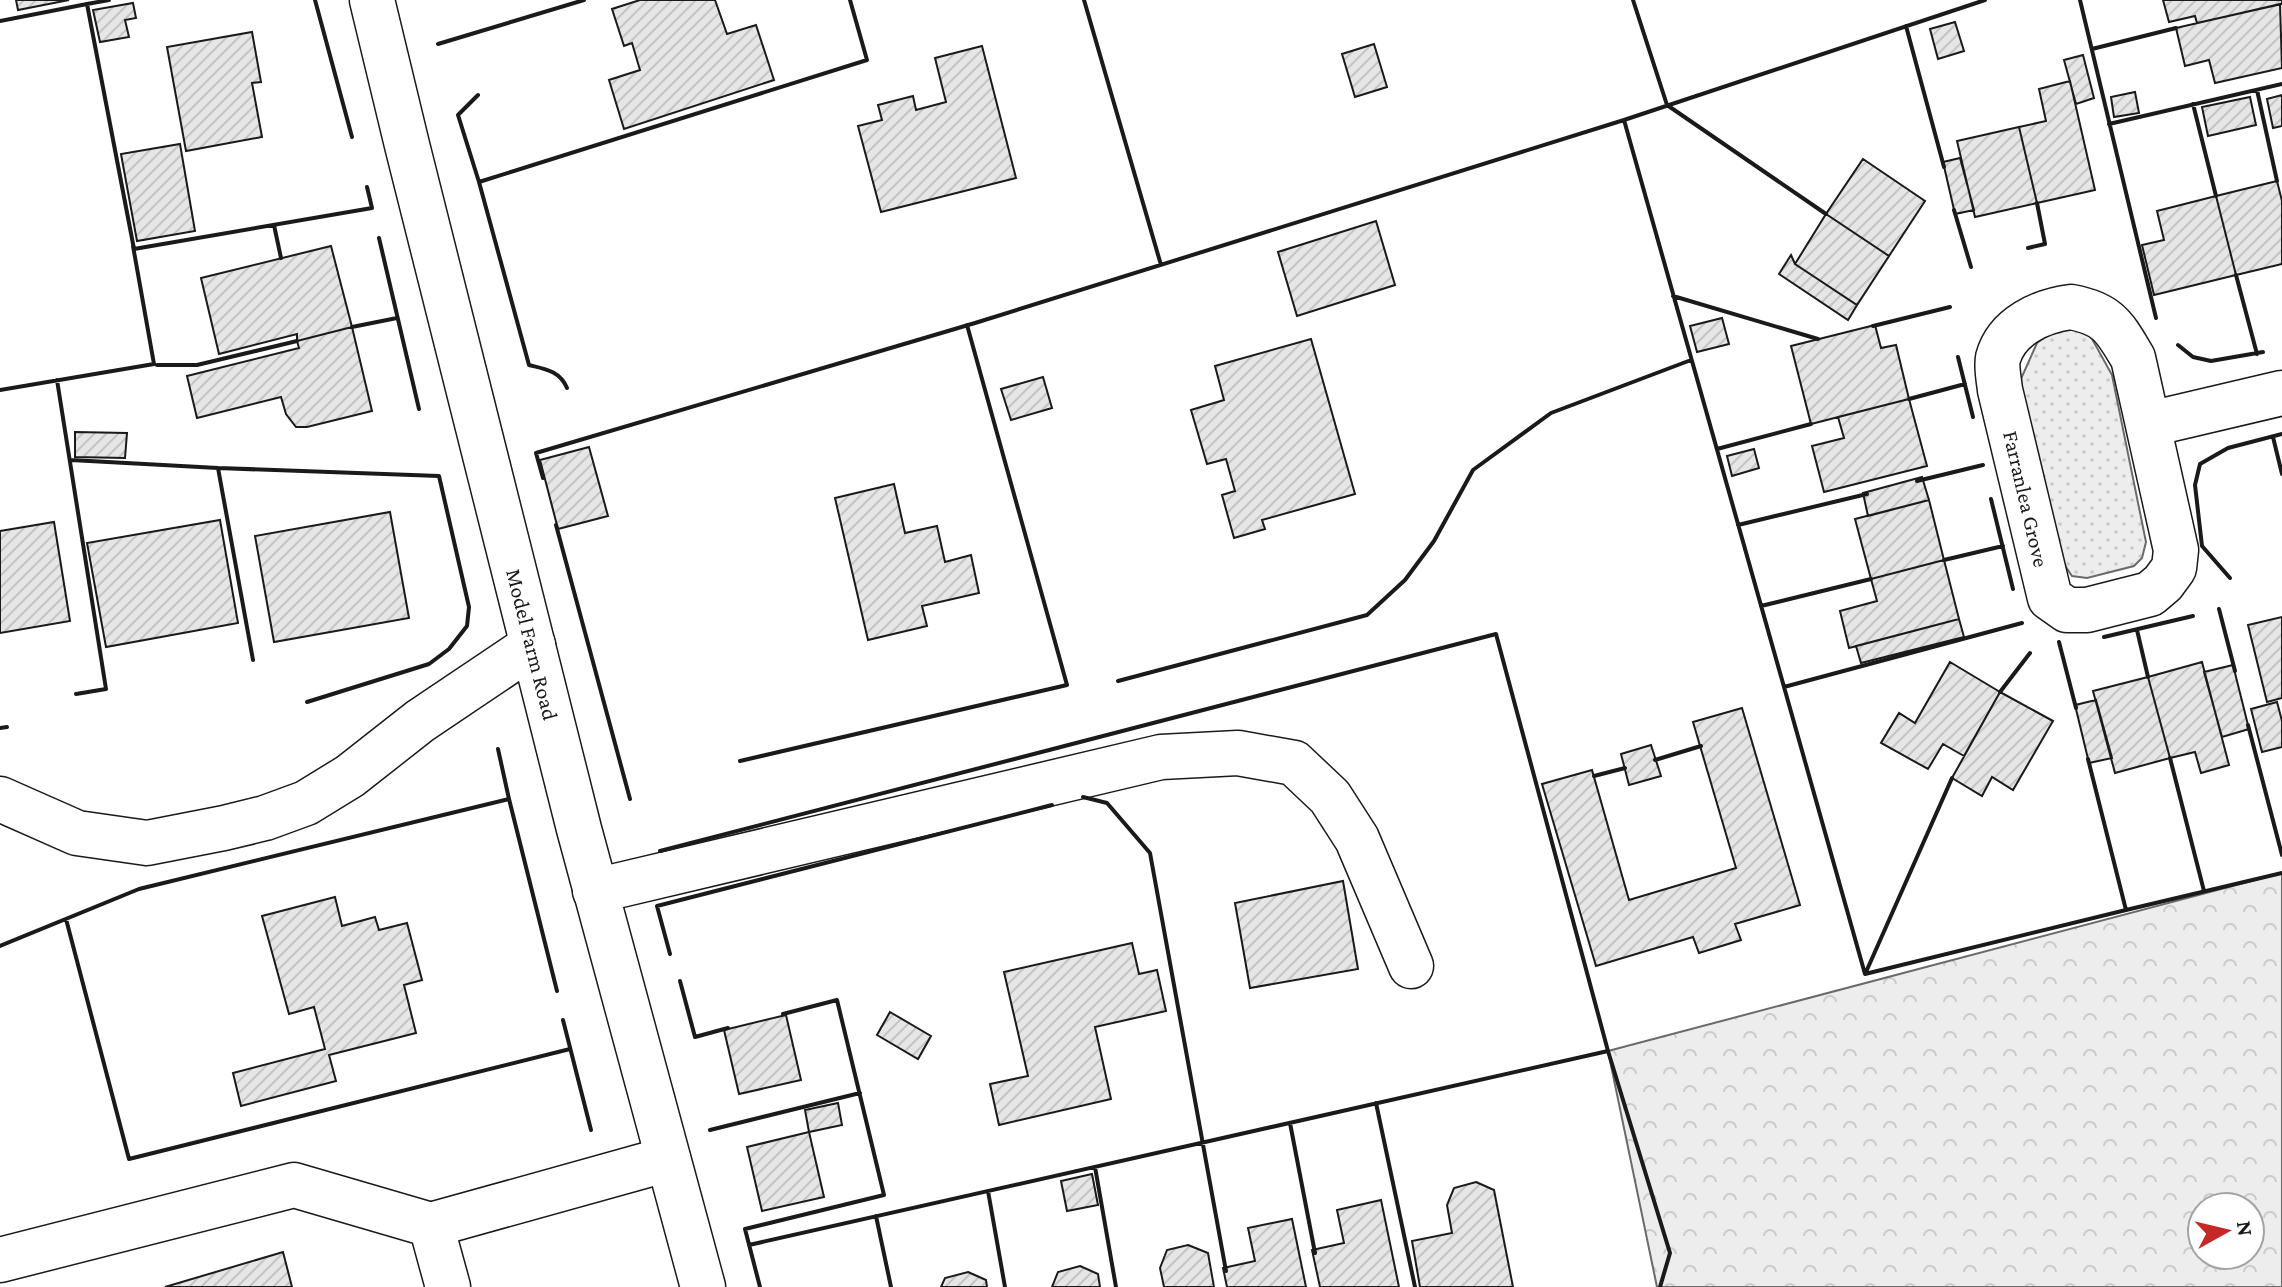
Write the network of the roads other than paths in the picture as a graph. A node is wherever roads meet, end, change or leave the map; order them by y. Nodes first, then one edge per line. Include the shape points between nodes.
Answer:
1 (372, 0) edge
2 (2282, 393) edge
3 (2150, 424) junction
4 (533, 645) junction
5 (0, 799) edge
6 (595, 891) junction
7 (1411, 966) dead end
8 (668, 1159) junction
9 (431, 1225) junction
10 (0, 1260) edge
11 (448, 1287) edge
12 (703, 1287) edge

1 - 4 street, Model Farm Road
2 - 3 street
3 - 3 street, Farranlea Grove via 2176,550 2174,568 2150,594 2067,610 2050,598 2000,390 1998,360 2006,342 2016,329 2050,310 2091,311 2118,332 2133,358
4 - 5 street via 350,776 306,803 265,818 147,843 77,833
4 - 6 street, Model Farm Road
6 - 7 street via 1161,757 1238,753 1294,763 1330,797 1357,839
6 - 8 street, Model Farm Road
8 - 9 street
8 - 12 street, Model Farm Road
9 - 10 street via 294,1185
9 - 11 street

